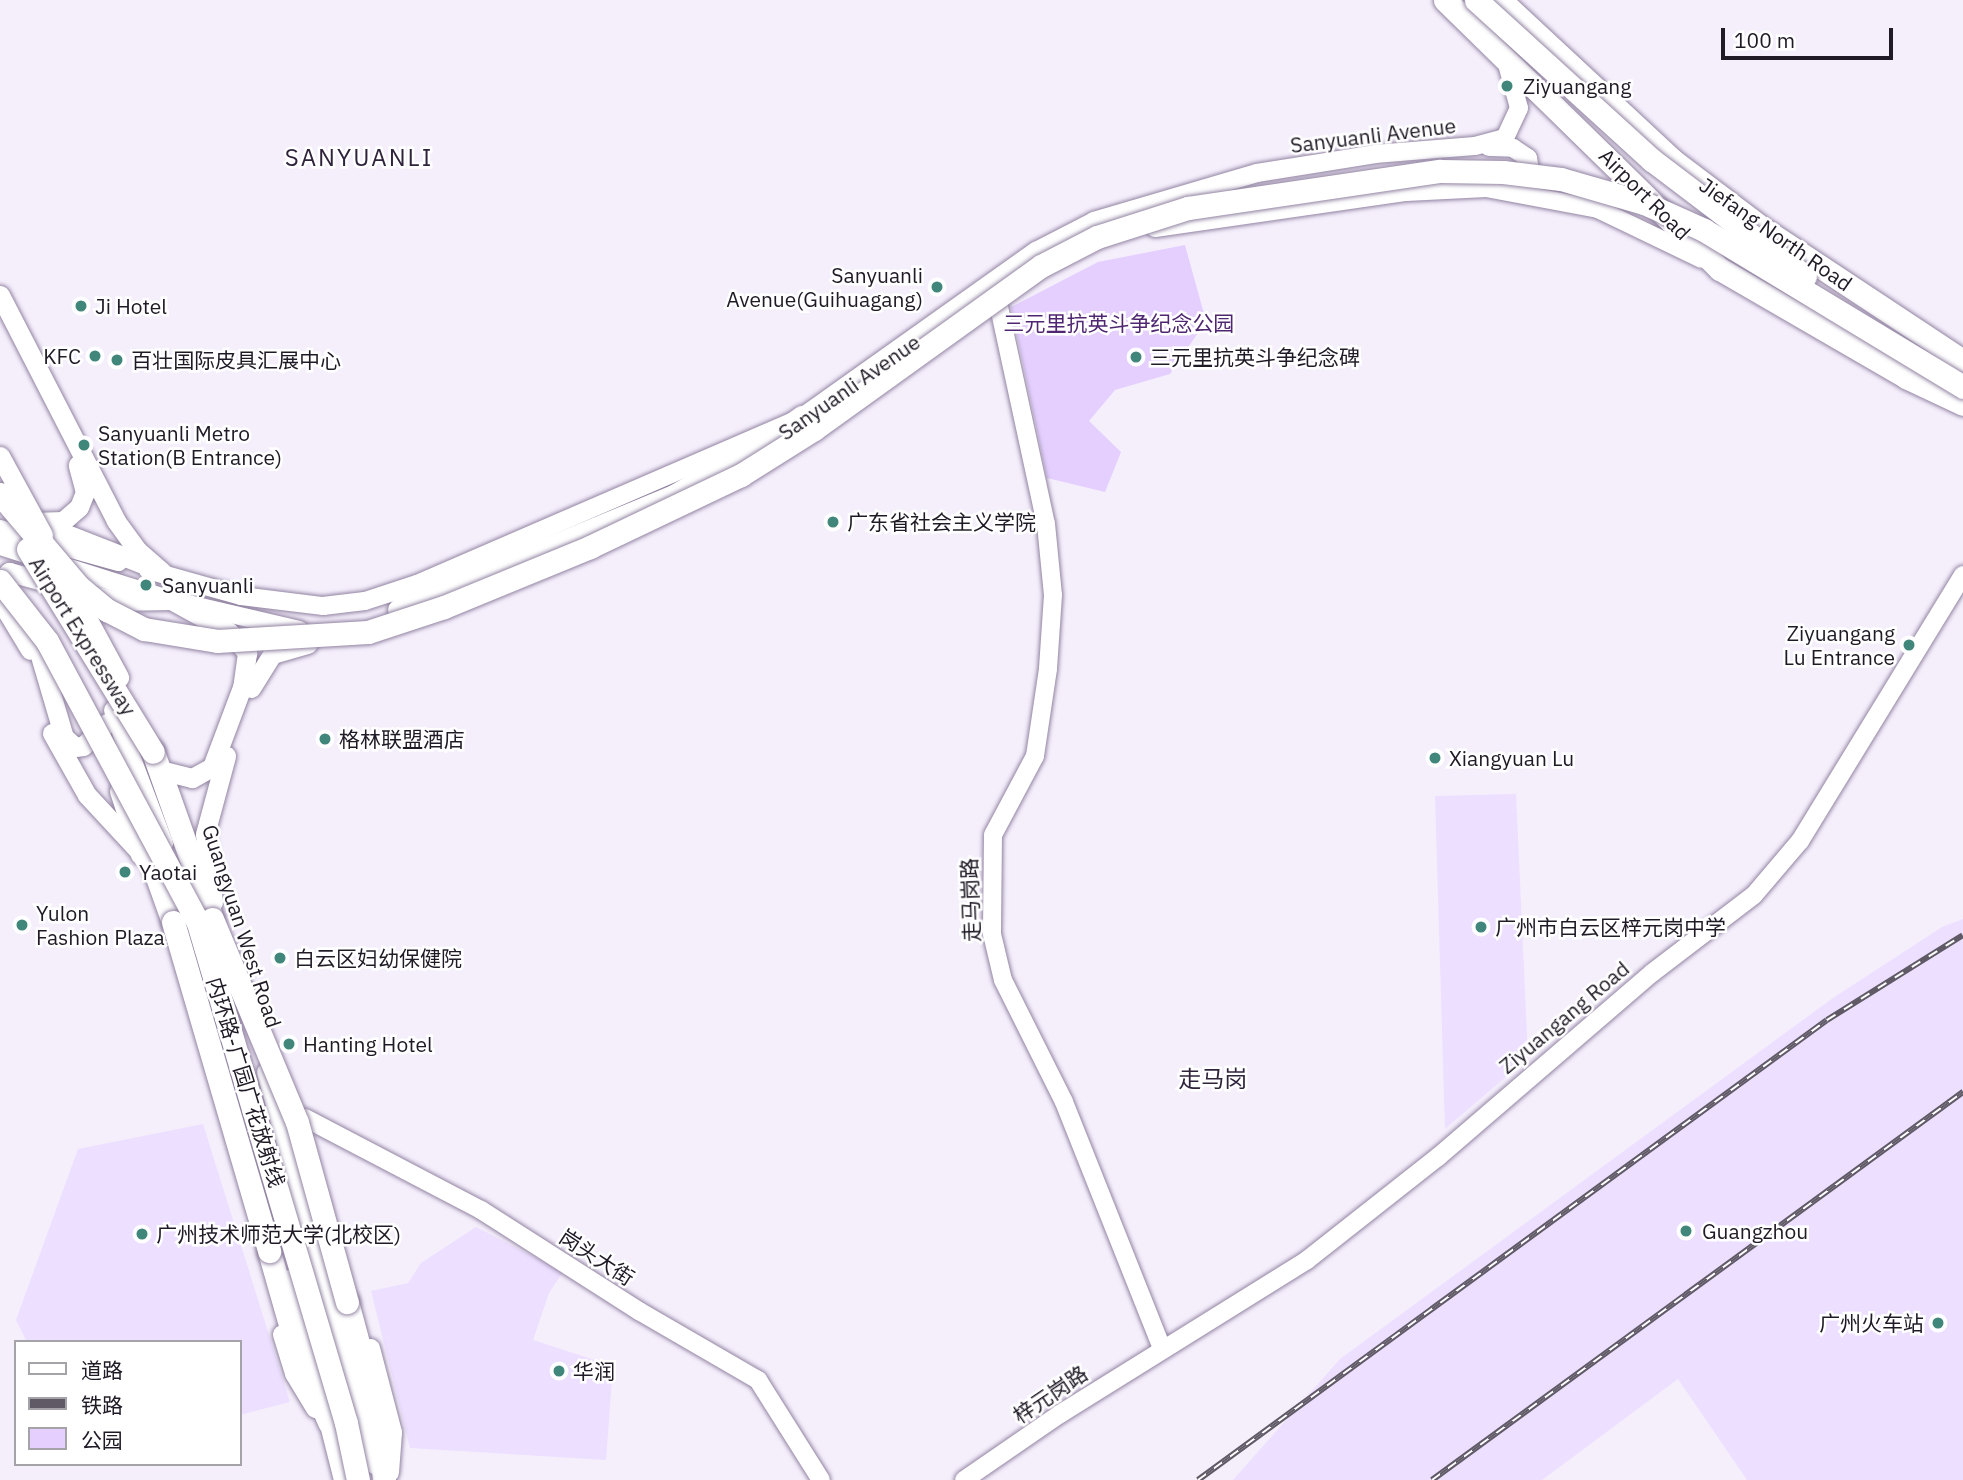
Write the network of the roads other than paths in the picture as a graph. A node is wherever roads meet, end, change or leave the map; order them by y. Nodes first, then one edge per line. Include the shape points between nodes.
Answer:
1 (1445, 0) edge
2 (1476, 0) edge
3 (1500, 0) edge
4 (1495, 47) junction
5 (1598, 94) junction
6 (1570, 119) junction
7 (1475, 146) junction
8 (1415, 165) dead end
9 (1501, 189) junction
10 (1188, 194) junction
11 (1744, 215) junction
12 (1720, 269) junction
13 (1820, 293) dead end
14 (0, 295) edge
15 (999, 307) junction
16 (0, 315) edge
17 (1963, 361) edge
18 (1963, 378) edge
19 (1963, 386) edge
20 (1963, 404) edge
21 (802, 417) junction
22 (0, 456) edge
23 (0, 496) edge
24 (0, 511) edge
25 (33, 522) junction
26 (0, 529) edge
27 (0, 546) edge
28 (163, 573) junction
29 (1963, 575) edge
30 (0, 581) edge
31 (0, 600) edge
32 (171, 600) junction
33 (251, 640) junction
34 (351, 640) junction
35 (122, 705) junction
36 (163, 774) junction
37 (121, 780) junction
38 (138, 849) junction
39 (213, 911) junction
40 (232, 958) junction
41 (201, 964) junction
42 (244, 995) junction
43 (190, 1018) junction
44 (234, 1074) junction
45 (305, 1118) junction
46 (311, 1142) junction
47 (303, 1199) junction
48 (1163, 1349) junction
49 (329, 1422) junction
50 (343, 1480) edge
51 (358, 1480) edge
52 (372, 1480) edge
53 (384, 1480) edge
54 (821, 1480) edge
55 (964, 1480) edge

1 - 4 highway
2 - 19 highway, bridge via 1681,184
3 - 5 highway
4 - 6 highway, Airport Road
4 - 7 main road, Sanyuanli Avenue via 1513,75 1520,108 1505,138
5 - 6 highway via 1600,106 1591,119
5 - 11 highway, Jiefang North Road via 1672,160
6 - 12 highway, Airport Road
7 - 9 main road via 1513,148 1528,158 1530,170 1524,183
7 - 10 main road, Sanyuanli Avenue via 1303,164 1242,176
8 - 10 main road
9 - 12 main road, Sanyuanli Avenue via 1598,209
9 - 15 main road, Sanyuanli Avenue via 1430,189 1170,224 1089,252
10 - 21 main road, Sanyuanli Avenue via 1131,208 1052,241
11 - 12 highway via 1731,218 1722,228
11 - 17 highway, Jiefang North Road
12 - 20 highway via 1906,377
13 - 18 main road
14 - 28 main road via 116,521 138,551
15 - 34 main road, Sanyuanli Avenue via 814,441 729,492 465,605 386,633
15 - 48 main road, 走马岗路 via 1046,524 1053,595 1035,756 993,835 992,934 1007,989 1054,1079
16 - 25 main road via 85,483 83,501 72,515 53,524
19 - 33 highway, bridge via 1704,230 1624,195 1580,183 1503,172 1440,171 1369,179 1180,210 1097,237 1032,272 790,445 664,515 385,627 350,635
21 - 28 main road, Sanyuanli Avenue via 552,529 365,601 323,606 269,601
21 - 33 highway, bridge via 674,496 411,606 332,629
22 - 35 main road, bridge
23 - 33 highway, bridge via 64,573 118,617 187,640
23 - 35 main road, bridge
23 - 36 highway, Airport Expressway, bridge via 125,702
24 - 25 main road
25 - 28 main road via 109,547
26 - 28 main road, Sanyuanli Avenue
27 - 32 main road, Sanyuanli Avenue
29 - 48 main road, Ziyuangang Road via 1800,841 1769,881 1333,1240 1267,1287
30 - 37 highway, bridge via 47,641
31 - 38 main road via 29,645 62,754 100,812
32 - 34 main road, Sanyuanli Avenue
32 - 35 main road via 116,601 14,571 2,576 2,590 39,646 64,737 75,747 89,742
32 - 36 main road via 237,638 248,660 212,766 192,778
34 - 39 main road, Guangyuan West Road via 284,648 257,672 207,820 205,850
35 - 36 main road
35 - 38 main road via 116,775
35 - 41 main road
36 - 39 highway, Airport Expressway
37 - 49 highway, bridge via 173,922 297,1349
37 - 51 highway, 内环路-广园广花放射线, bridge via 198,923 346,1423
38 - 43 main road
39 - 40 main road, Guangyuan West Road
39 - 52 highway, 内环路-广园广花放射线, bridge via 348,1377
39 - 53 highway, bridge via 297,1122 378,1417
40 - 41 main road via 221,955
40 - 42 main road, Guangyuan West Road
41 - 44 main road
42 - 45 main road via 274,1043
42 - 47 main road, Guangyuan West Road
43 - 44 main road
43 - 49 main road via 289,1359 307,1397
44 - 49 main road
45 - 46 main road
45 - 54 main road, 岗头大街 via 481,1210 758,1380
46 - 47 main road
46 - 53 main road via 384,1392 392,1446
47 - 53 main road, Guangyuan West Road
48 - 55 main road, 梓元岗路
49 - 50 main road

